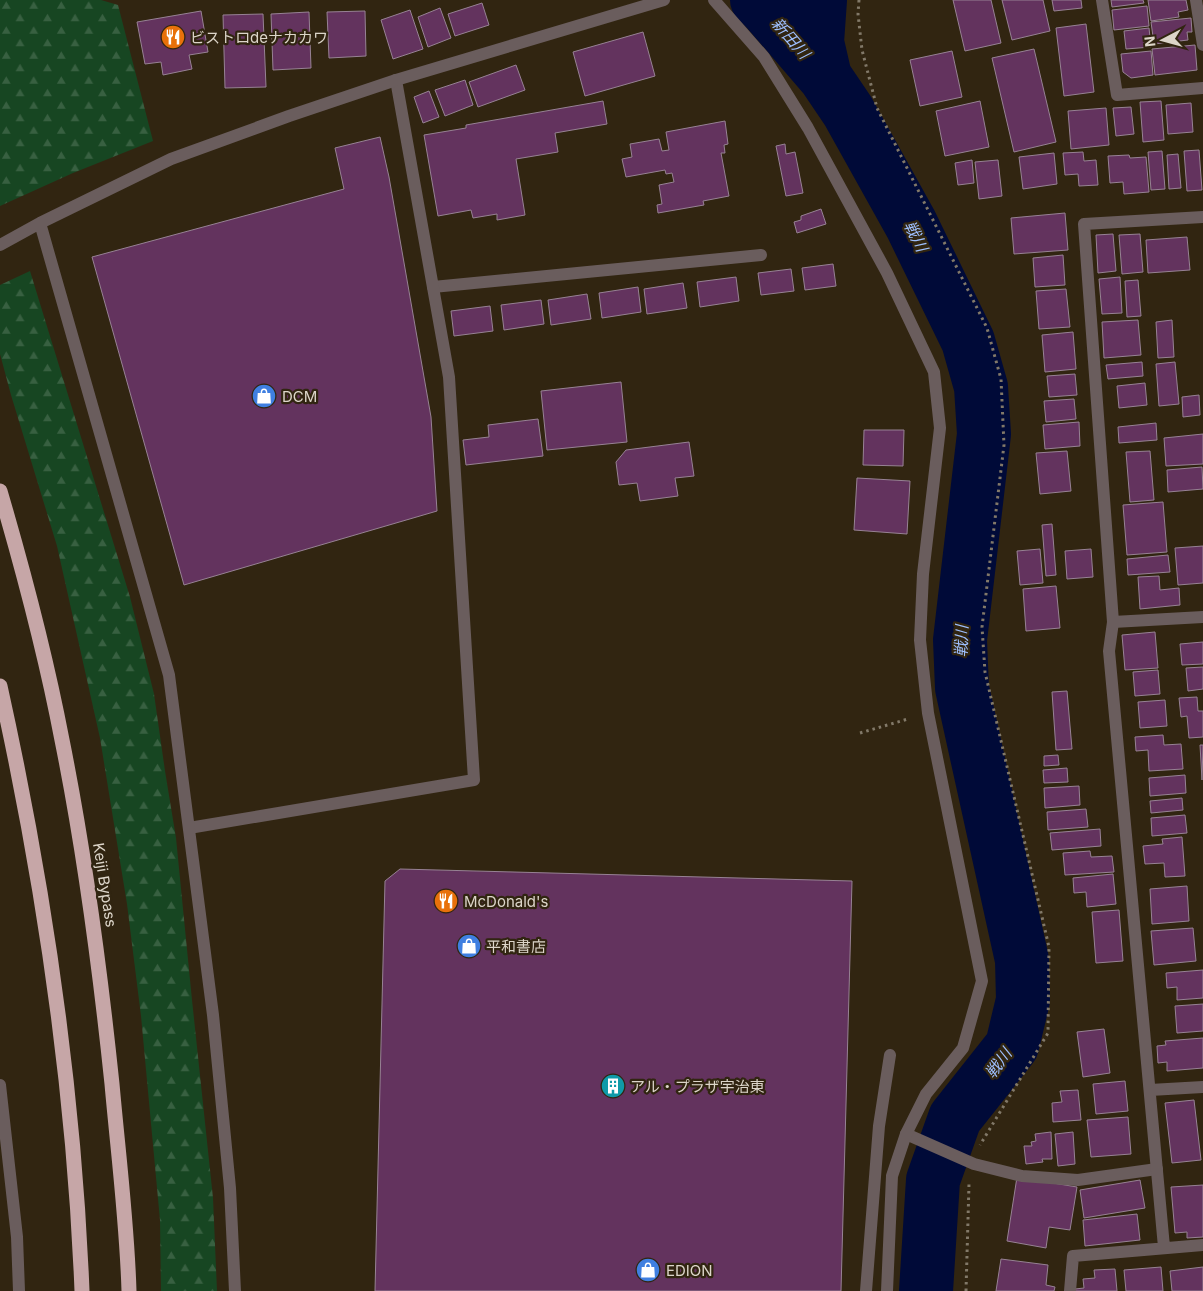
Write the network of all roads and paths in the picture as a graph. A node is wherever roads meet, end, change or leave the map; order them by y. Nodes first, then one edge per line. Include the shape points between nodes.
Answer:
1 (664, 0) edge
2 (714, 0) edge
3 (859, 0) edge
4 (1102, 0) edge
5 (1196, 0) edge
6 (1203, 45) edge
7 (396, 80) junction
8 (1203, 88) edge
9 (1203, 220) edge
10 (40, 223) junction
11 (0, 245) edge
12 (761, 255) dead end
13 (433, 287) junction
14 (0, 491) edge
15 (1203, 617) edge
16 (1114, 622) junction
17 (0, 686) edge
18 (928, 713) junction
19 (860, 733) dead end
20 (189, 828) junction
21 (890, 1055) dead end
22 (0, 1085) edge
23 (1203, 1087) edge
24 (1150, 1090) junction
25 (906, 1134) junction
26 (974, 1164) junction
27 (1157, 1170) junction
28 (1203, 1245) edge
29 (1164, 1247) junction
30 (19, 1291) edge
31 (82, 1291) edge
32 (129, 1291) edge
33 (235, 1291) edge
34 (866, 1291) edge
35 (887, 1291) edge
36 (966, 1291) edge
37 (1070, 1291) edge

1 - 7 street
2 - 18 street via 764,57 808,128 887,273 934,372 940,428 923,574 920,640
3 - 26 path via 862,50 877,108 987,328 1001,379 1004,445 982,627 985,672 1049,947 1048,1033 979,1147
4 - 8 street via 1117,95
5 - 6 street
7 - 10 street via 171,158
7 - 13 street
9 - 16 street via 1084,224
10 - 11 street
10 - 20 street via 169,675
12 - 13 street
13 - 20 street via 449,377 474,780
14 - 32 highway, Keiji Bypass via 42,648 80,837 110,1068
15 - 16 street
16 - 24 street via 1110,651
17 - 31 highway via 40,896 57,1012 76,1189
18 - 19 path
18 - 25 street via 982,981 963,1048 926,1094
20 - 33 street via 213,1015 230,1188
21 - 34 street via 878,1126
22 - 30 street via 17,1236
23 - 24 street
24 - 27 street
25 - 26 street
25 - 35 street via 892,1176
26 - 27 street via 1022,1176 1078,1180
26 - 36 path via 969,1186
27 - 29 street
28 - 29 street
29 - 37 street via 1073,1256

